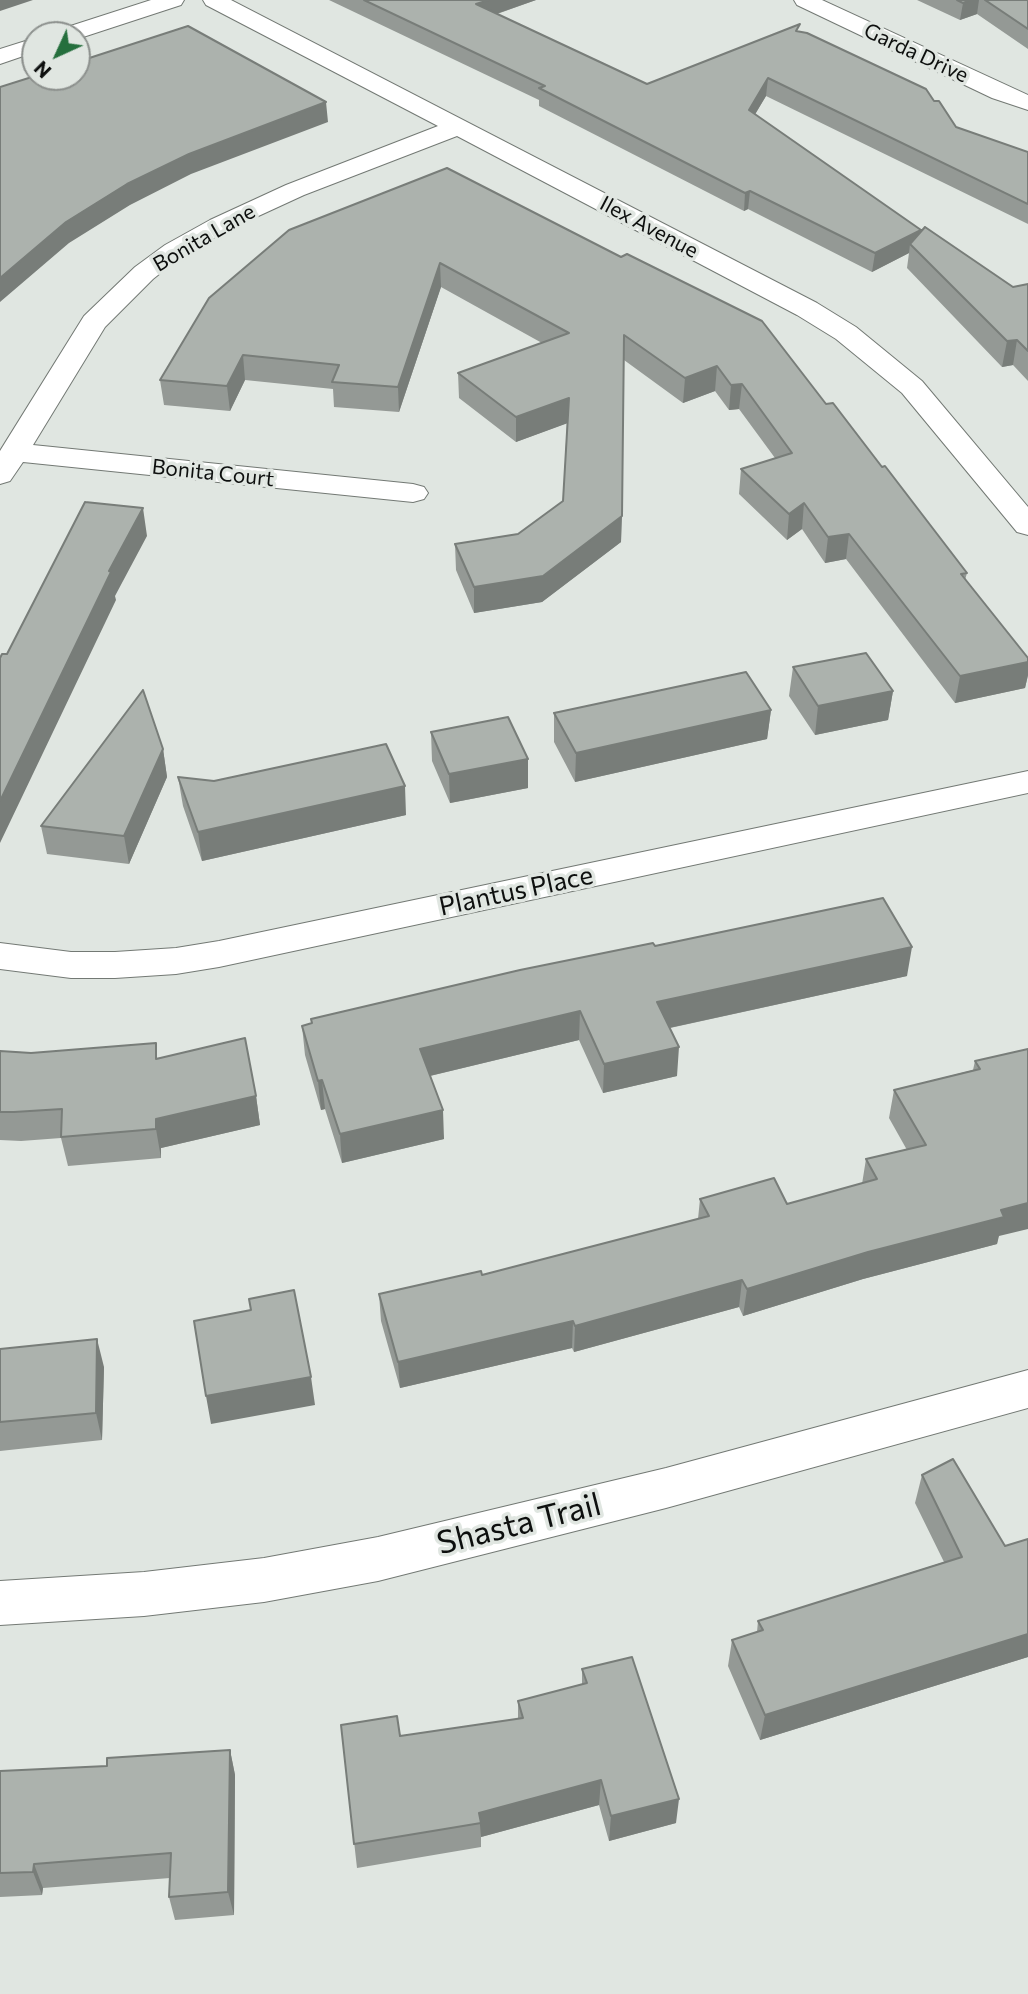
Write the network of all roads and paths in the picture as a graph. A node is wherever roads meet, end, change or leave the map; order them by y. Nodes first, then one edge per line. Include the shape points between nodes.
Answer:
1 (173, 0) edge
2 (214, 0) edge
3 (805, 0) edge
4 (91, 27) edge
5 (21, 50) edge
6 (0, 57) edge
7 (1028, 103) edge
8 (458, 127) junction
9 (7, 464) edge
10 (413, 493) dead end
11 (1028, 526) edge
12 (1028, 782) edge
13 (0, 956) edge
14 (1028, 1389) edge
15 (0, 1603) edge

1 - 4 street
2 - 8 street, Ilex Avenue
3 - 7 street, Garda Drive
5 - 6 street
8 - 9 street, Bonita Lane via 295,190 174,250 94,322
8 - 11 street, Ilex Avenue via 846,333 912,387
9 - 10 street, Bonita Court
12 - 13 street, Plantus Place via 219,954 115,965
14 - 15 street, Shasta Trail via 666,1488 378,1559 251,1582

